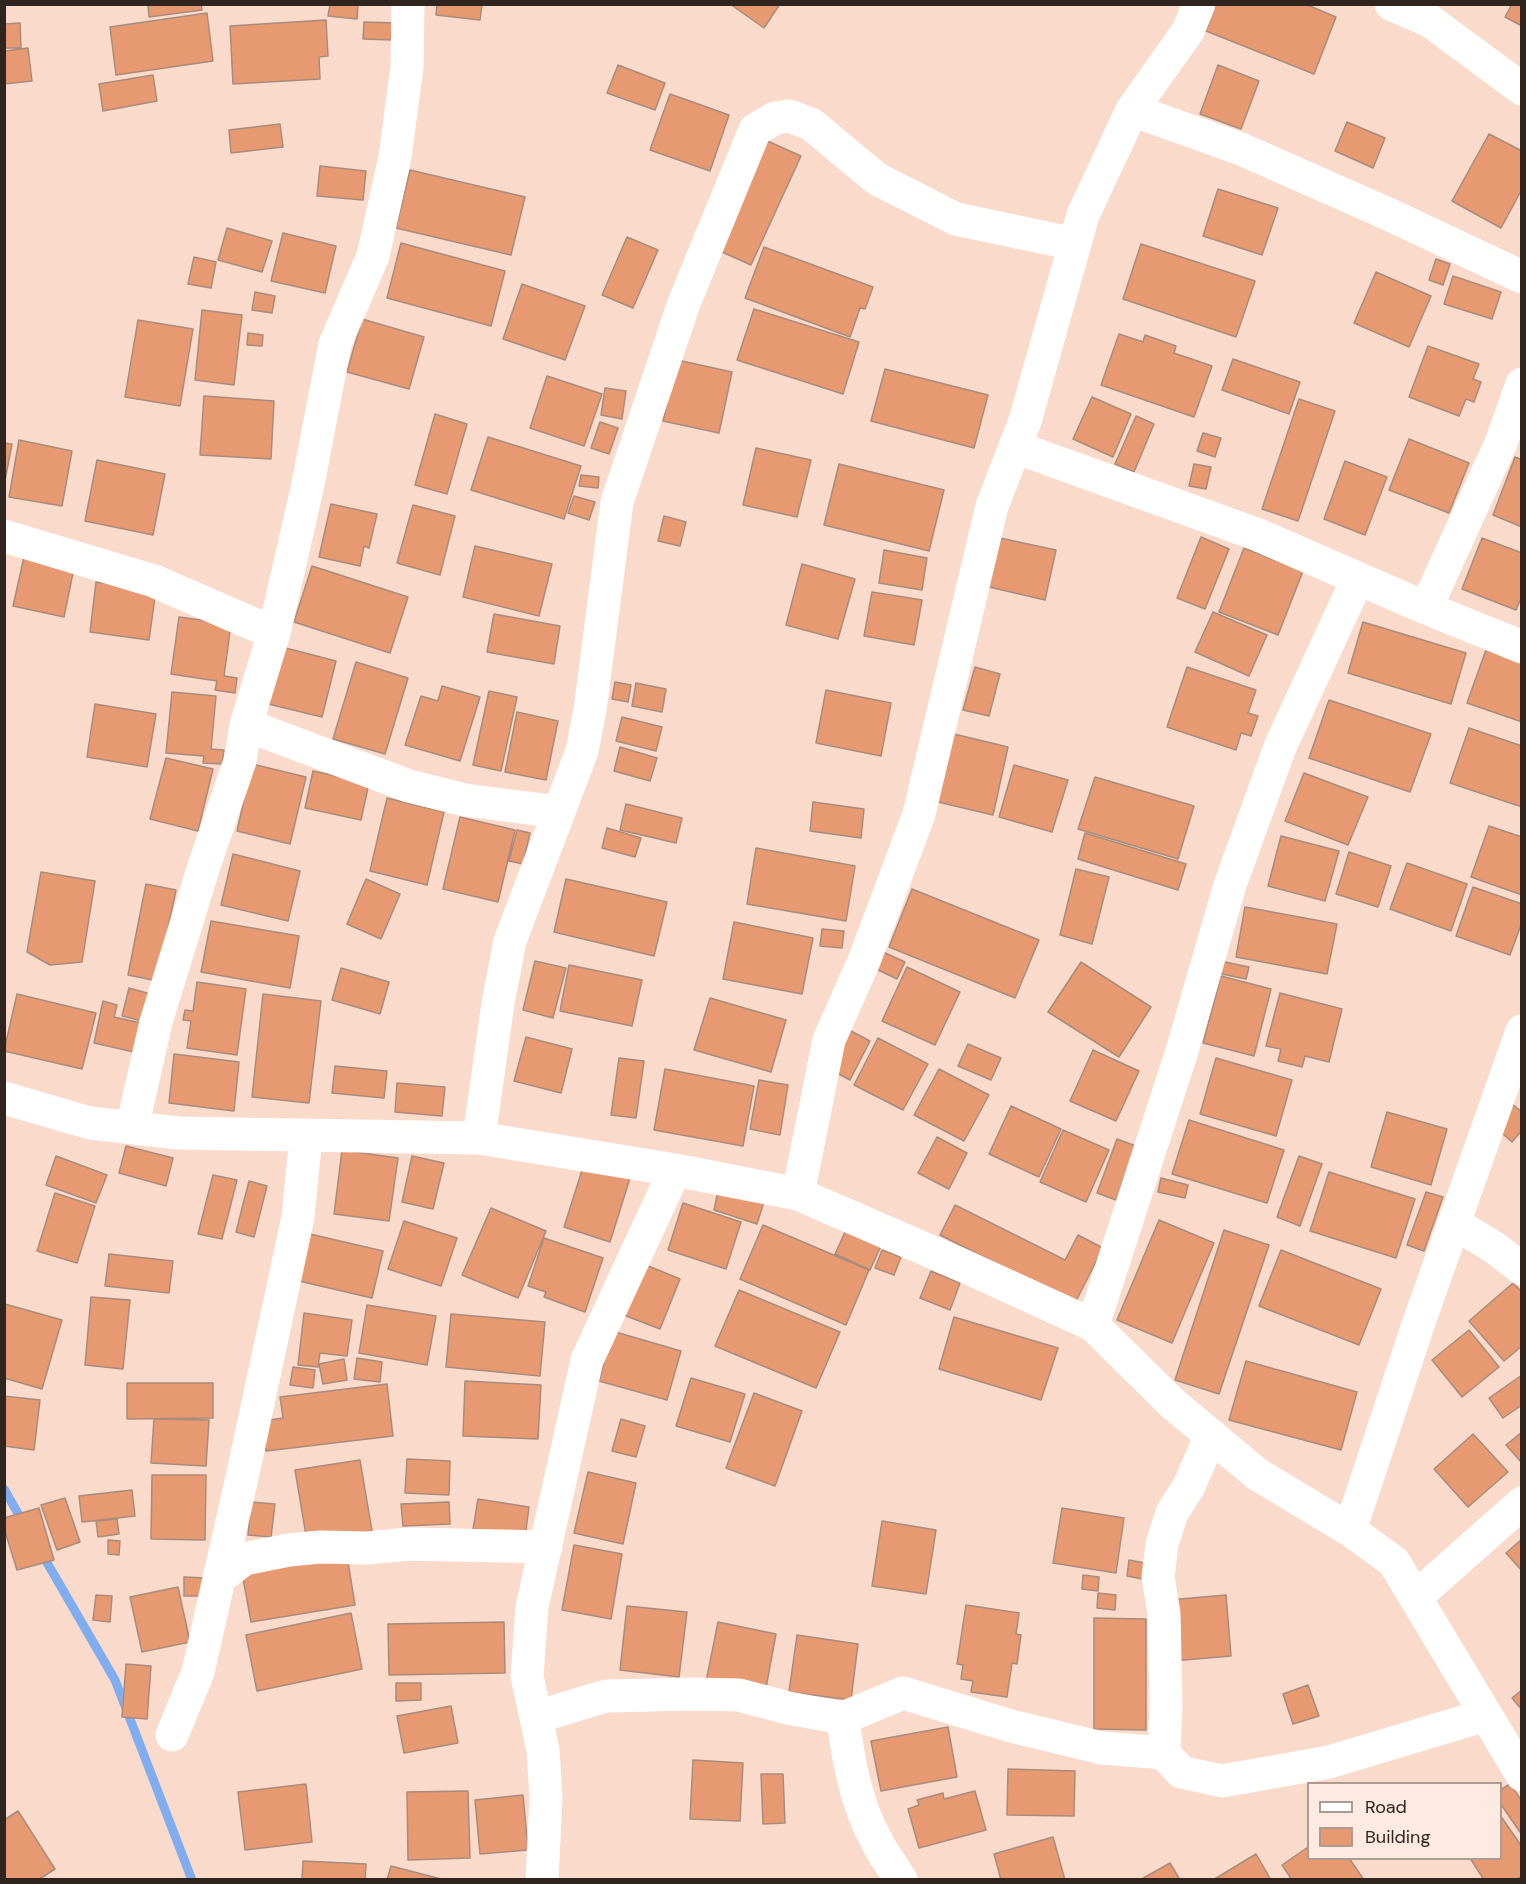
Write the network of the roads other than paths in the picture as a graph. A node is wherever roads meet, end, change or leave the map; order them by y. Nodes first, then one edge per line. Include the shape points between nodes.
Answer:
1 (408, 4) edge
2 (1199, 4) edge
3 (1391, 4) edge
4 (1521, 89) edge
5 (1132, 110) junction
6 (1075, 244) junction
7 (1521, 277) edge
8 (1521, 384) edge
9 (1015, 447) junction
10 (4, 536) edge
11 (1358, 578) junction
12 (1426, 608) junction
13 (274, 633) junction
14 (1521, 647) edge
15 (246, 725) junction
16 (559, 813) junction
17 (1521, 1031) edge
18 (4, 1098) edge
19 (132, 1128) junction
20 (306, 1136) junction
21 (479, 1138) junction
22 (675, 1170) junction
23 (798, 1194) junction
24 (1454, 1223) junction
25 (1521, 1269) edge
26 (1093, 1325) junction
27 (1210, 1435) junction
28 (1521, 1503) edge
29 (1350, 1530) junction
30 (546, 1547) junction
31 (219, 1578) junction
32 (1416, 1597) junction
33 (1486, 1715) junction
34 (536, 1717) junction
35 (843, 1718) junction
36 (172, 1735) dead end
37 (1164, 1753) junction
38 (1521, 1774) edge
39 (542, 1880) edge
40 (901, 1880) edge

1 - 13 street via 407,67 395,157 373,256 335,344
2 - 5 street via 1188,31
3 - 4 street via 1430,21
5 - 6 street via 1083,215
5 - 7 street via 1241,149
6 - 9 street via 1026,421
6 - 16 street via 956,219 877,178 811,124 789,116 775,118 755,130 684,303 617,502 590,710 582,751
8 - 12 street via 1501,443
9 - 11 street via 1256,534
9 - 23 street via 992,506 919,814 864,961 829,1040
10 - 13 street via 154,581
11 - 12 street
11 - 26 street via 1280,747 1230,885 1182,1051
12 - 14 street
13 - 15 street
15 - 16 street via 409,786 465,800
15 - 19 street via 240,761 156,1022
16 - 21 street via 510,941
17 - 24 street
18 - 19 street via 90,1123
19 - 20 street
20 - 21 street
20 - 31 street via 298,1217
21 - 22 street
22 - 23 street
22 - 30 street via 587,1360
23 - 26 street
24 - 25 street
24 - 29 street
26 - 27 street
27 - 29 street via 1257,1474
27 - 37 street via 1189,1486 1172,1513 1162,1544 1158,1577 1164,1613
28 - 32 street
29 - 32 street via 1395,1562
30 - 31 street via 320,1547 244,1559
30 - 34 street via 532,1607 527,1676
31 - 36 street via 198,1672
32 - 33 street
33 - 37 street via 1329,1762 1222,1781 1181,1772
33 - 38 street
34 - 35 street via 606,1696 693,1694 739,1695
34 - 39 street via 546,1797
35 - 37 street via 903,1693 1011,1726 1102,1748
35 - 40 street via 857,1794 876,1840

